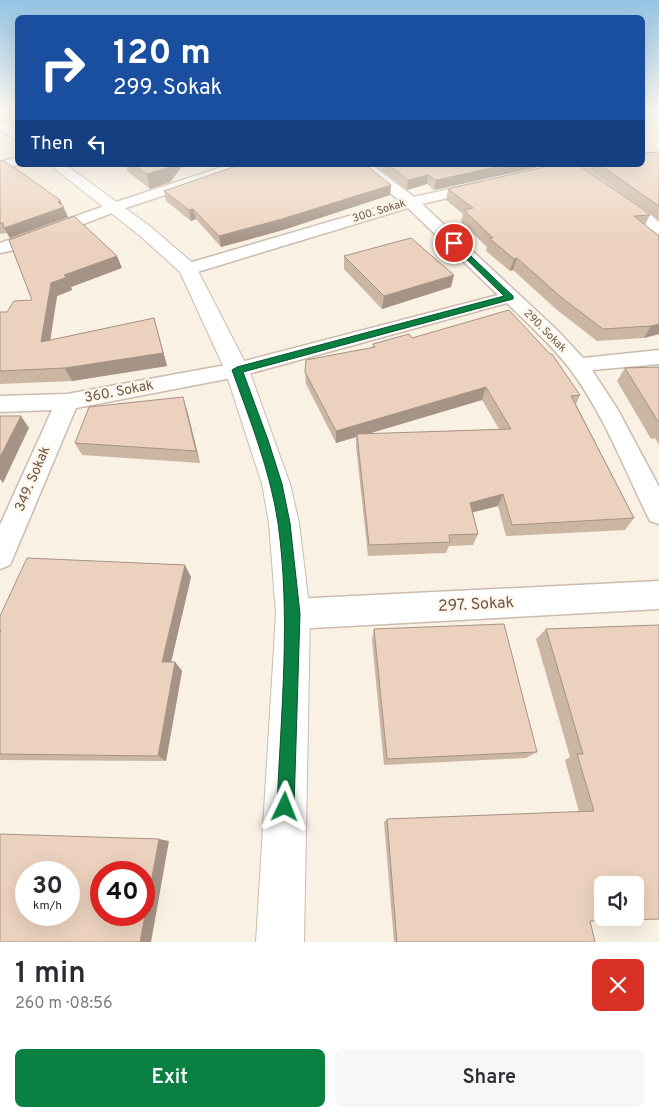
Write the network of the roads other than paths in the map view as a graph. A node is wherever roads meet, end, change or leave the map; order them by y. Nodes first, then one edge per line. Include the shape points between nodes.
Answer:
1 (15, 162) edge
2 (0, 166) edge
3 (60, 167) edge
4 (235, 167) edge
5 (367, 167) edge
6 (564, 167) edge
7 (575, 167) edge
8 (552, 170) edge
9 (496, 183) edge
10 (411, 202) junction
11 (114, 207) junction
12 (659, 230) edge
13 (0, 248) edge
14 (188, 269) junction
15 (510, 297) junction
16 (659, 357) edge
17 (578, 365) junction
18 (237, 370) junction
19 (67, 402) junction
20 (0, 404) edge
21 (659, 513) edge
22 (0, 556) edge
23 (659, 595) edge
24 (293, 614) junction
25 (280, 942) edge

1 - 2 street
3 - 11 street
4 - 11 street
5 - 10 street, 290. Sokak
6 - 8 street
7 - 12 street
9 - 10 street, 300. Sokak
10 - 14 street, 300. Sokak
10 - 15 street, 290. Sokak
11 - 13 street
11 - 14 street
14 - 18 street
15 - 17 street, 290. Sokak
15 - 18 street, 360. Sokak
16 - 17 street
17 - 21 street, 290. Sokak via 607,410
18 - 19 street, 360. Sokak
18 - 24 street via 276,484 284,523
19 - 20 street, 360. Sokak
19 - 22 street, 349. Sokak
23 - 24 street, 297. Sokak
24 - 25 street

